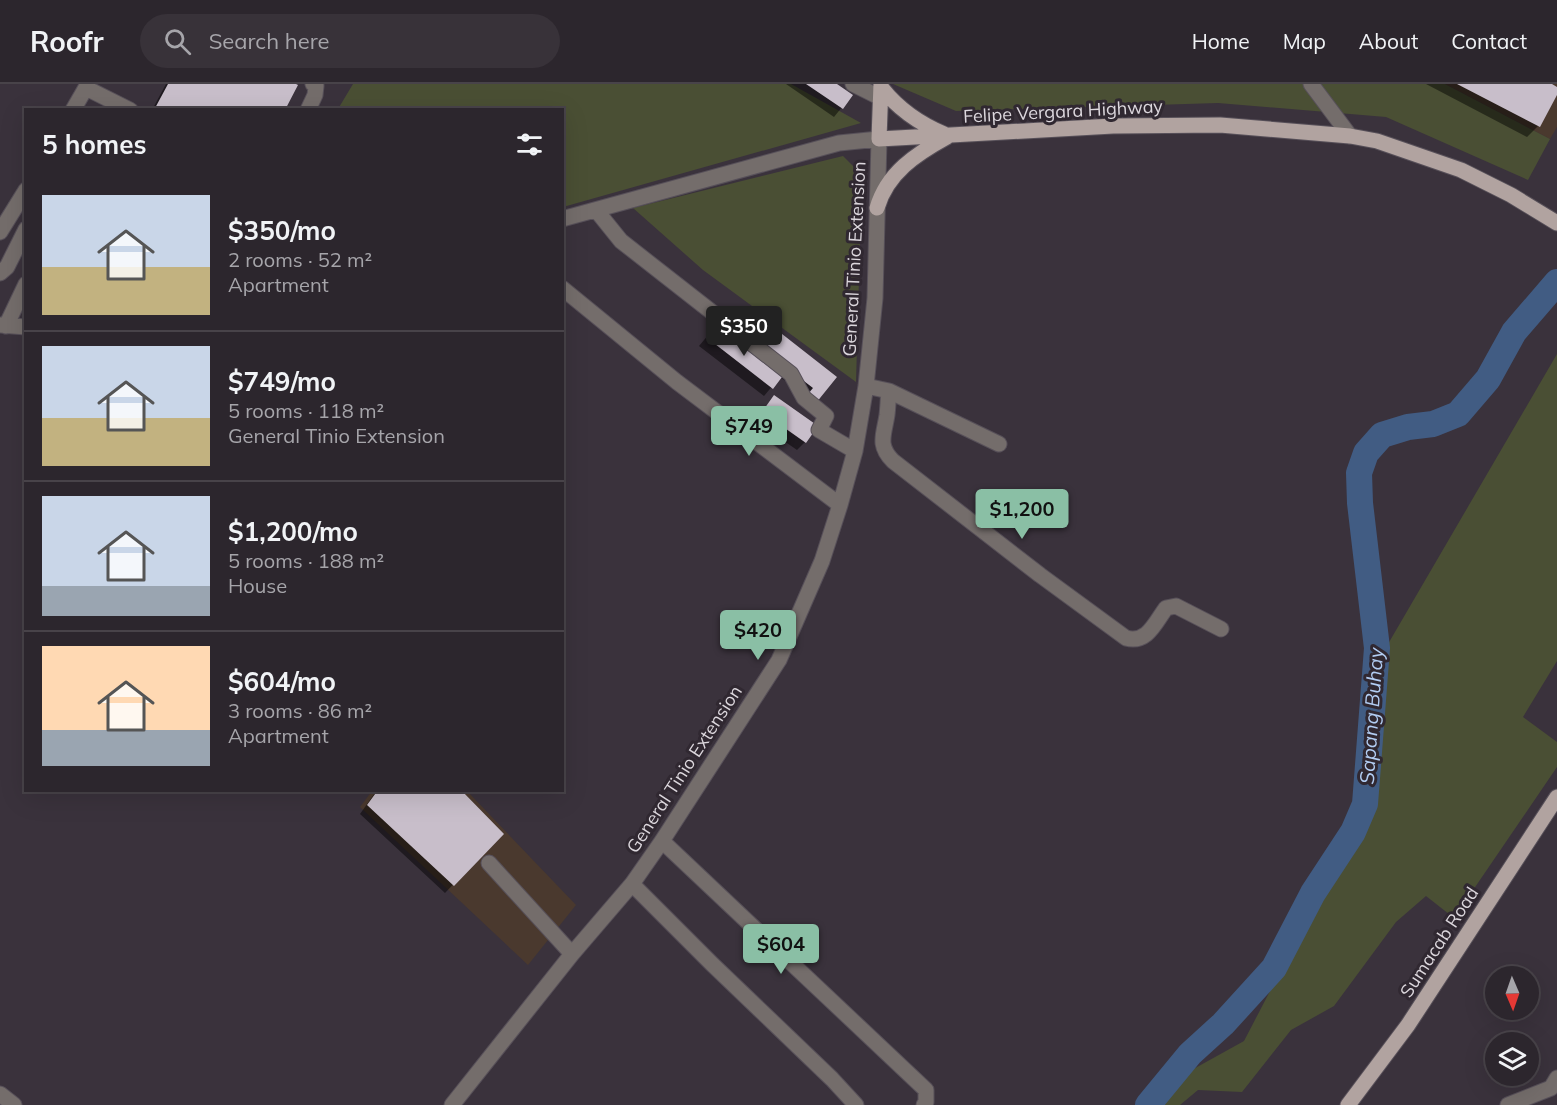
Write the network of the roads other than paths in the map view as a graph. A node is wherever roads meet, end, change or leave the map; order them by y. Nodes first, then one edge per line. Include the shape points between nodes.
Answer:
1 (313, 84) edge
2 (853, 84) edge
3 (1311, 84) edge
4 (87, 86) edge
5 (881, 89) edge
6 (74, 108) edge
7 (126, 108) edge
8 (309, 108) edge
9 (950, 136) junction
10 (1350, 136) junction
11 (879, 139) junction
12 (24, 193) edge
13 (877, 207) junction
14 (596, 210) junction
15 (564, 218) edge
16 (1557, 223) edge
17 (0, 232) edge
18 (24, 233) edge
19 (0, 273) edge
20 (24, 288) edge
21 (564, 290) edge
22 (3, 326) edge
23 (24, 327) edge
24 (866, 386) junction
25 (889, 391) junction
26 (999, 444) dead end
27 (855, 451) junction
28 (840, 506) junction
29 (1221, 629) dead end
30 (1557, 797) edge
31 (662, 841) junction
32 (489, 863) dead end
33 (632, 884) junction
34 (572, 954) junction
35 (1557, 1078) edge
36 (0, 1094) edge
37 (14, 1105) edge
38 (452, 1105) edge
39 (856, 1105) edge
40 (924, 1105) edge
41 (1348, 1105) edge
42 (1508, 1105) edge

1 - 8 street via 315,95
2 - 5 street
3 - 10 street
4 - 6 street
4 - 7 street
5 - 9 main road via 906,114
5 - 11 main road, General Tinio Extension
9 - 10 main road, Felipe Vergara Highway via 1113,126 1220,125
9 - 11 main road, Felipe Vergara Highway
9 - 13 main road via 905,164 882,191
10 - 16 main road, Felipe Vergara Highway via 1377,141 1461,170
11 - 13 street, General Tinio Extension
11 - 14 street, Felipe Vergara Highway via 839,143
12 - 17 street
13 - 24 street, General Tinio Extension via 875,298
14 - 15 street, Felipe Vergara Highway
14 - 27 street via 621,240 791,374 804,398 826,416 819,430
18 - 19 street
20 - 22 street
21 - 28 street
22 - 23 street
24 - 25 street
24 - 27 street, General Tinio Extension
25 - 26 street
25 - 29 street via 882,442 885,453 1126,638 1134,640 1147,635 1171,606
27 - 28 street, General Tinio Extension
28 - 31 street, General Tinio Extension via 822,561 779,660
30 - 41 main road, Sumacab Road via 1408,1025
31 - 33 street, General Tinio Extension
31 - 40 street via 926,1090
32 - 34 street
33 - 34 street, General Tinio Extension
33 - 39 street
34 - 38 street, General Tinio Extension
35 - 42 street via 1551,1088
36 - 37 street

